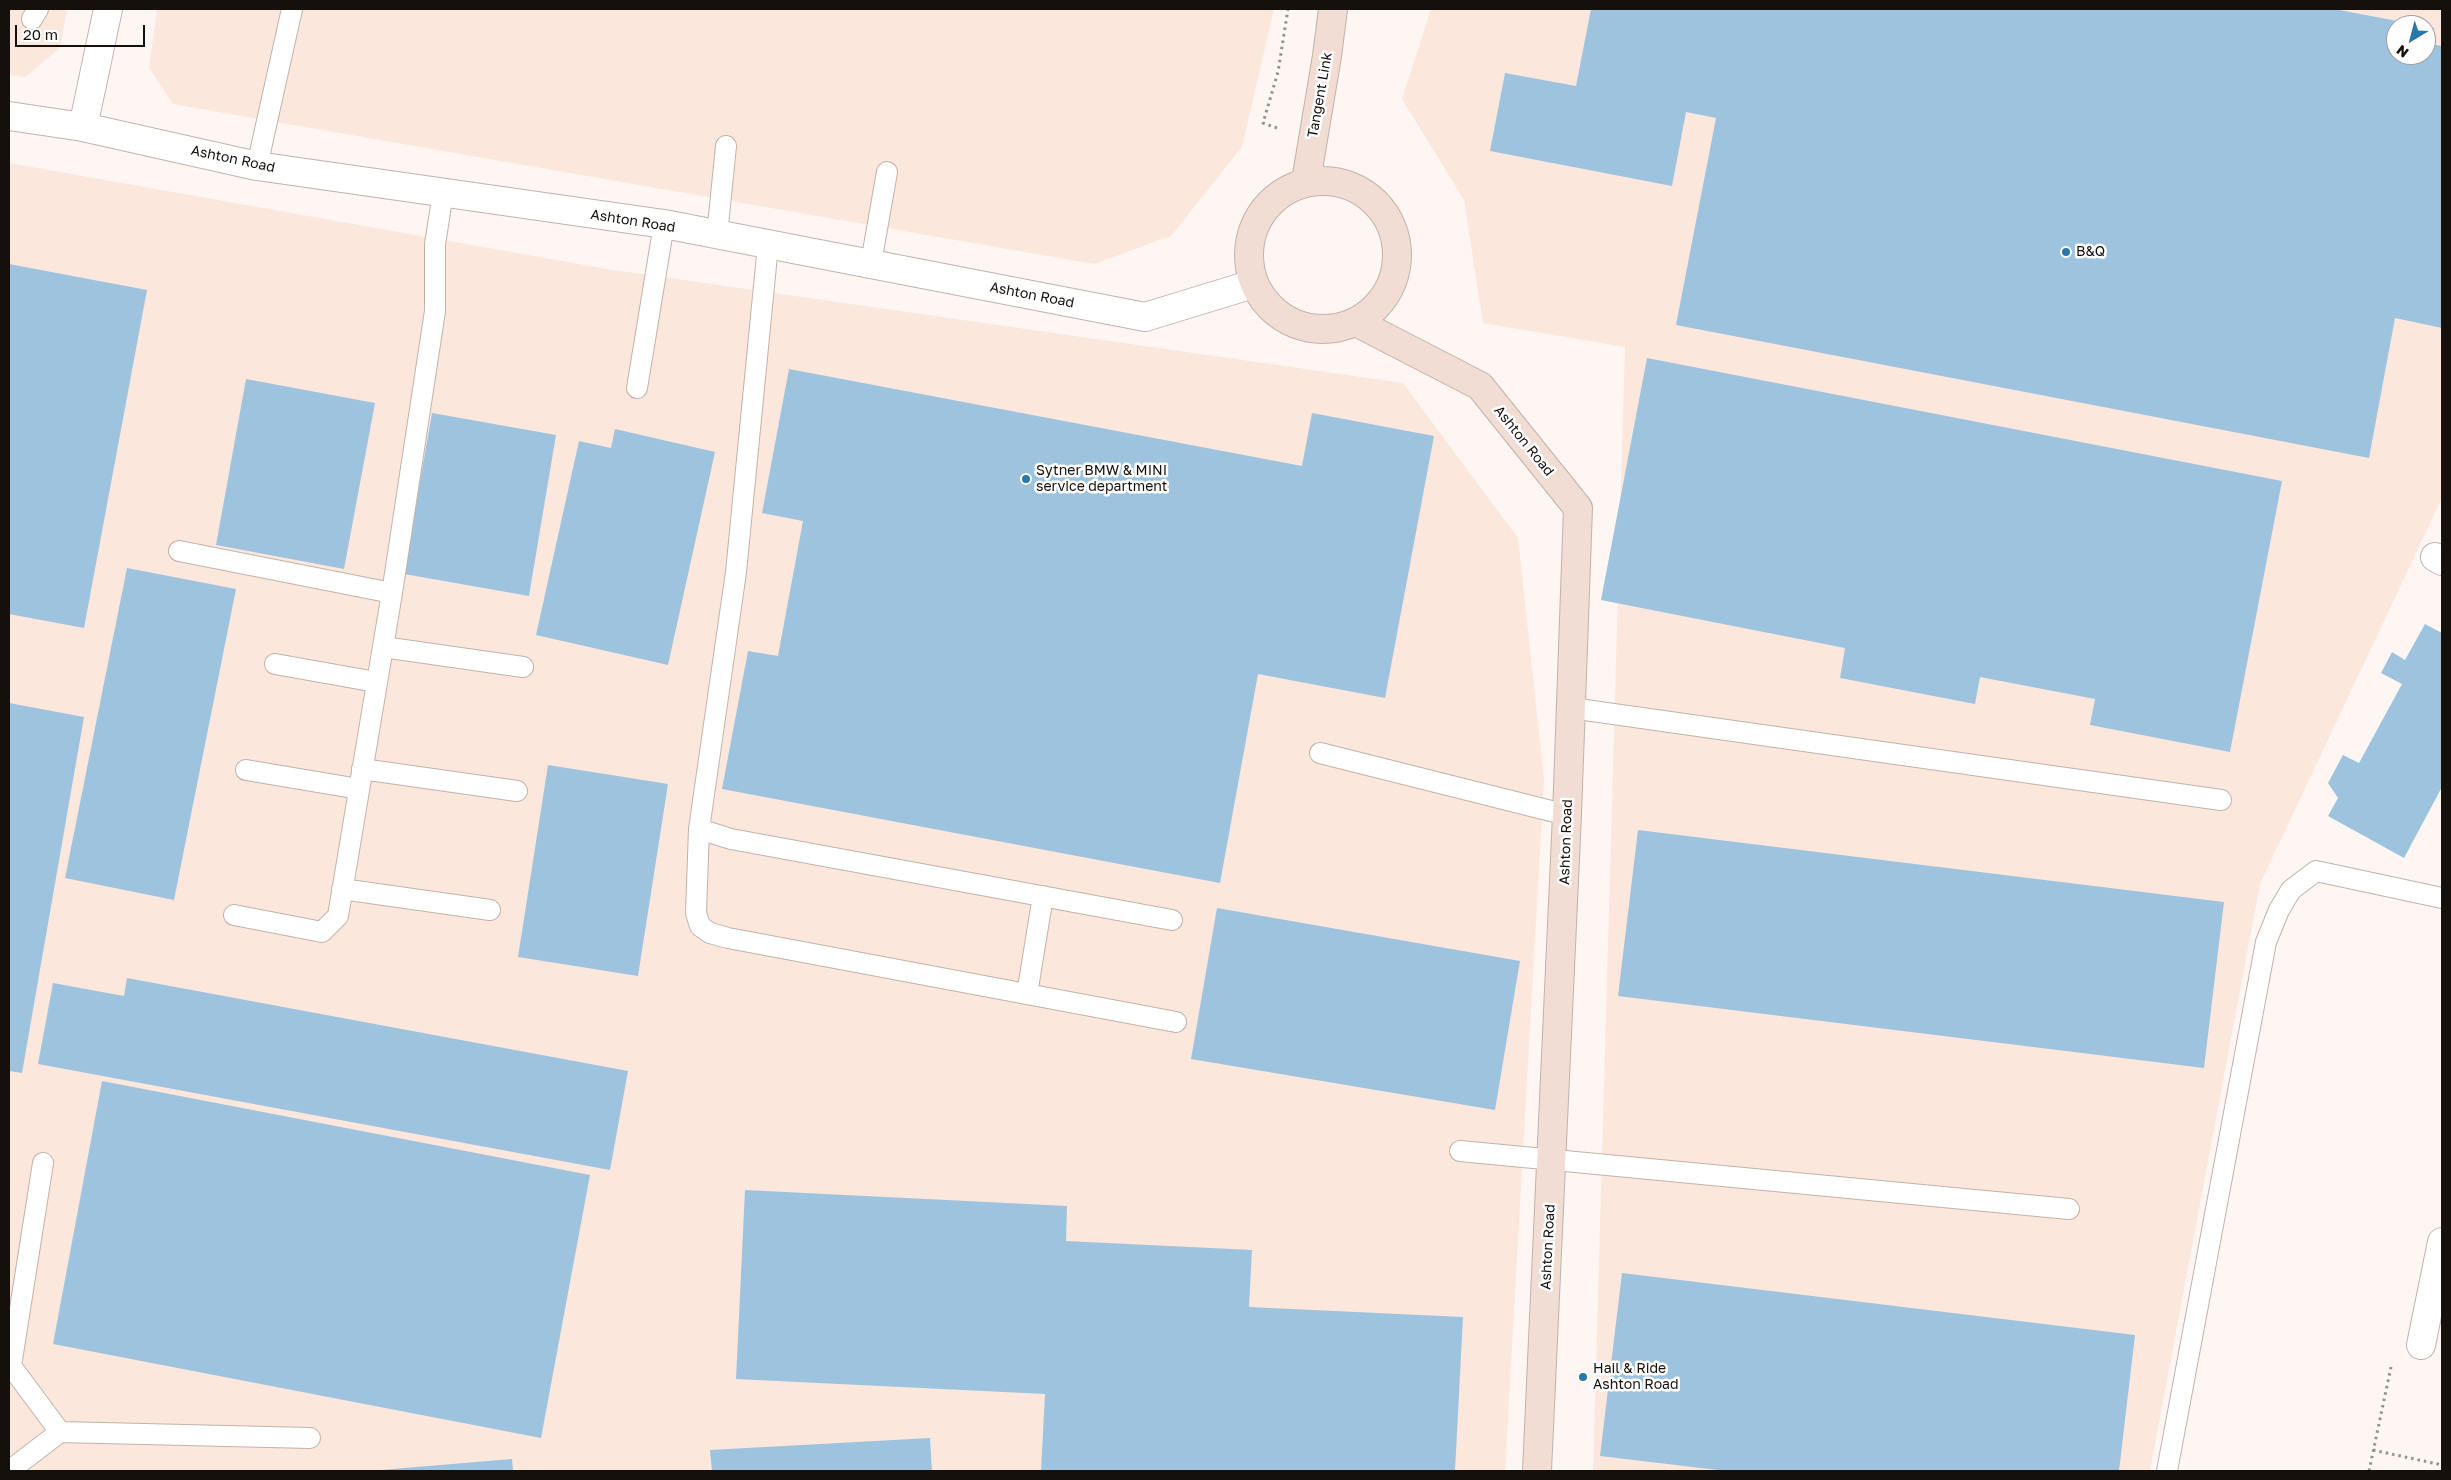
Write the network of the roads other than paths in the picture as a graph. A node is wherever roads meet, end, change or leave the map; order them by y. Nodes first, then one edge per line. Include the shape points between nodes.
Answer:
1 (108, 9) edge
2 (292, 9) edge
3 (1333, 9) edge
4 (9, 116) edge
5 (84, 127) junction
6 (726, 146) dead end
7 (257, 166) junction
8 (887, 172) dead end
9 (1306, 181) junction
10 (443, 193) junction
11 (664, 224) junction
12 (717, 235) junction
13 (768, 245) junction
14 (871, 263) junction
15 (1253, 284) junction
16 (1356, 322) junction
17 (637, 388) dead end
18 (179, 551) dead end
19 (392, 593) junction
20 (383, 646) junction
21 (275, 664) dead end
22 (523, 667) dead end
23 (376, 682) junction
24 (1571, 708) junction
25 (1320, 753) dead end
26 (246, 770) dead end
27 (360, 779) junction
28 (517, 791) dead end
29 (2221, 800) dead end
30 (1567, 815) junction
31 (699, 829) junction
32 (342, 889) junction
33 (1043, 896) junction
34 (2442, 898) edge
35 (490, 910) dead end
36 (234, 916) dead end
37 (1172, 920) dead end
38 (1027, 994) junction
39 (1176, 1022) dead end
40 (1460, 1151) dead end
41 (1552, 1161) junction
42 (43, 1163) dead end
43 (2069, 1209) dead end
44 (2442, 1242) edge
45 (2421, 1345) road end
46 (10, 1367) edge
47 (60, 1432) junction
48 (310, 1438) dead end
49 (9, 1471) edge
50 (1537, 1471) edge
51 (2167, 1471) edge

1 - 5 street
2 - 7 lane
3 - 9 street, Tangent Link
4 - 5 street, Ashton Road
5 - 7 street, Ashton Road
6 - 12 lane
7 - 10 street, Ashton Road
8 - 14 lane
9 - 15 street via 1271,200 1255,222 1248,247
9 - 16 street via 1332,180 1366,194 1385,213 1396,239 1397,265 1385,298
10 - 11 street, Ashton Road
10 - 19 lane via 435,244 435,312
11 - 12 street, Ashton Road
11 - 17 lane
12 - 13 street, Ashton Road
13 - 14 street, Ashton Road
13 - 31 lane via 736,572
14 - 15 street, Ashton Road via 1145,317
15 - 16 street via 1268,307 1289,322 1316,330 1342,328
16 - 24 street, Ashton Road via 1480,386 1578,508
18 - 19 lane
19 - 20 lane
20 - 22 lane
20 - 23 lane
21 - 23 lane
23 - 27 lane
24 - 29 lane
24 - 30 street, Ashton Road
25 - 30 lane
26 - 27 lane
27 - 28 lane
27 - 32 lane
30 - 41 street, Ashton Road
31 - 33 lane via 732,839
31 - 38 lane via 696,912 700,926 710,933
32 - 35 lane
32 - 36 lane via 338,916 322,932
33 - 37 lane
33 - 38 lane
34 - 51 lane via 2316,871 2291,890 2279,910 2266,942
38 - 39 lane
40 - 41 lane
41 - 43 lane
41 - 50 street, Ashton Road
42 - 46 lane
44 - 45 street
46 - 47 lane
47 - 48 lane
47 - 49 lane

